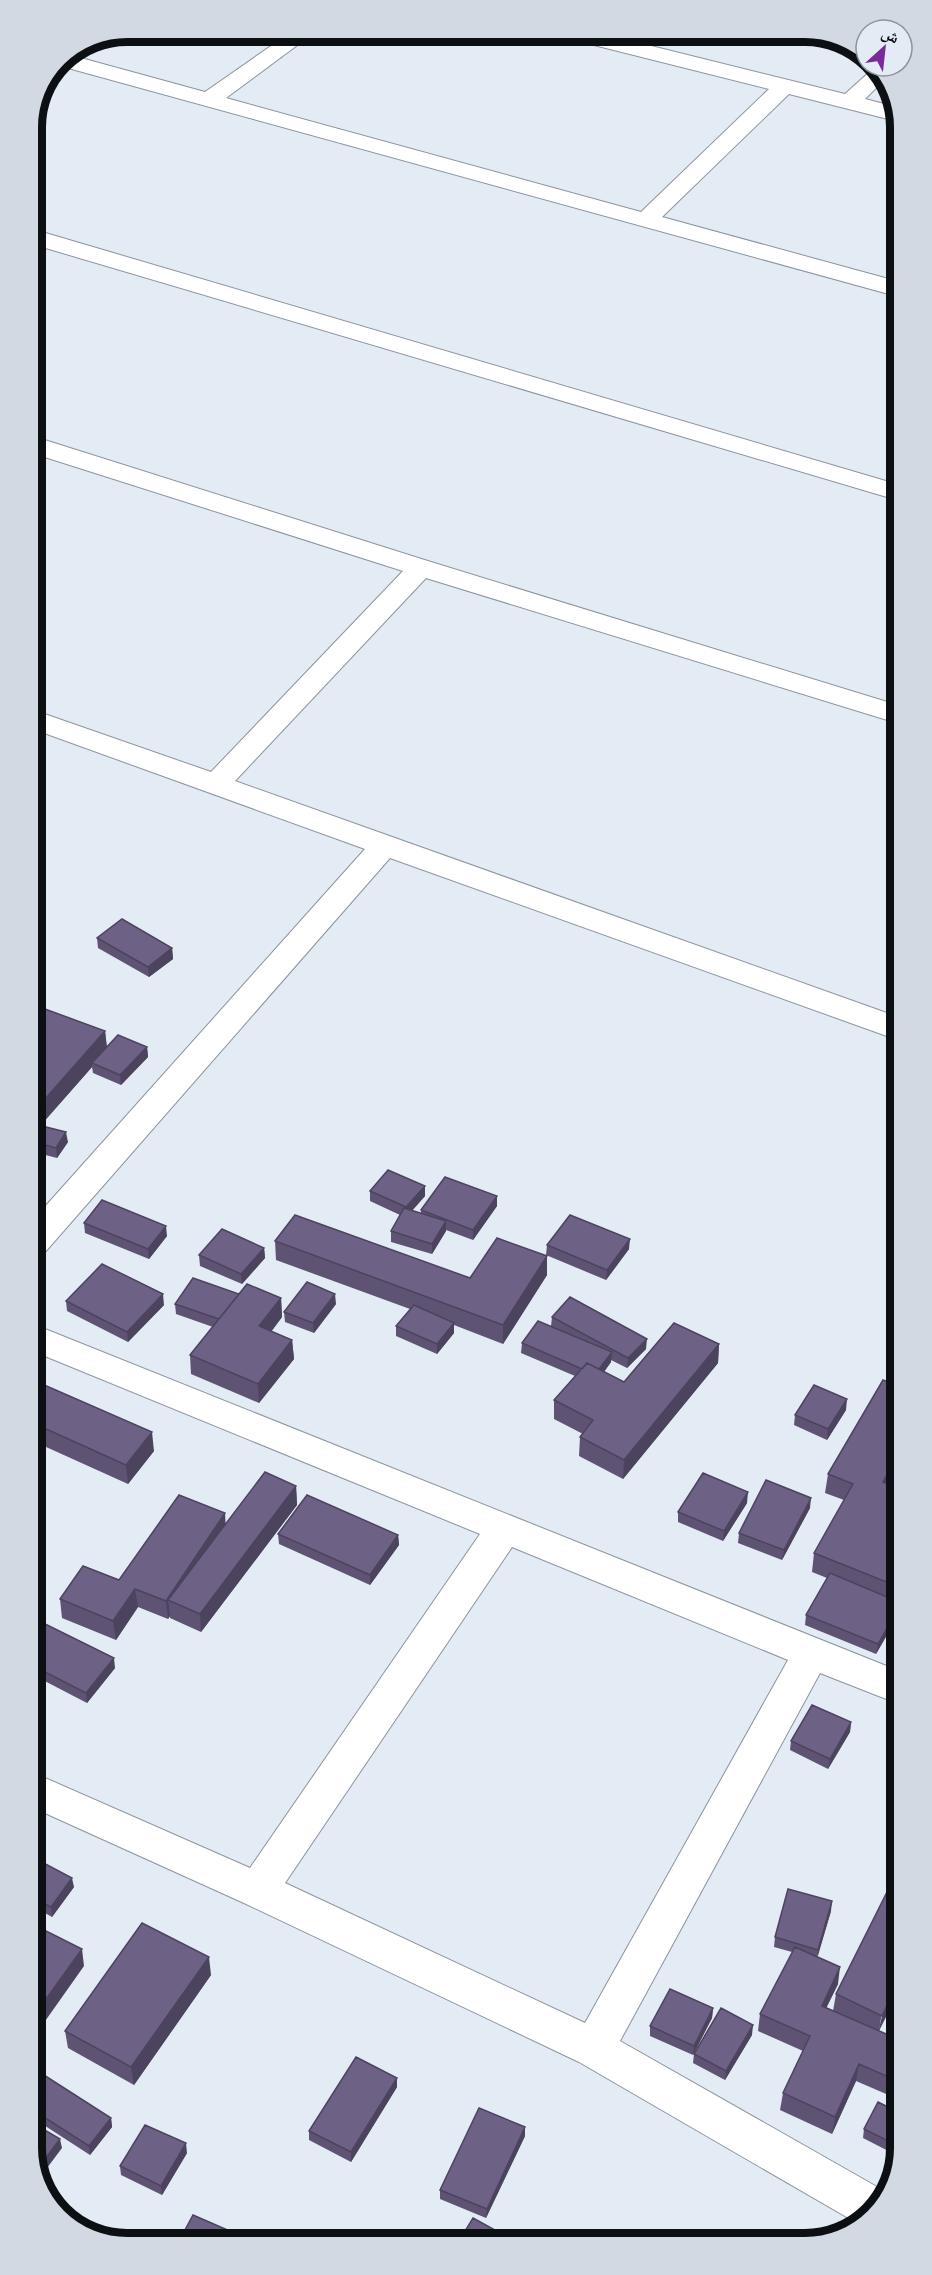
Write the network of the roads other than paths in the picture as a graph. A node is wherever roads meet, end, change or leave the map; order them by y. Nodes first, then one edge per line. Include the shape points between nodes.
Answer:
1 (290, 42) edge
2 (610, 42) edge
3 (72, 62) edge
4 (874, 78) edge
5 (784, 86) junction
6 (207, 101) junction
7 (850, 102) junction
8 (888, 112) edge
9 (646, 220) junction
10 (42, 239) edge
11 (890, 286) edge
12 (42, 447) edge
13 (890, 490) edge
14 (421, 567) junction
15 (890, 712) edge
16 (42, 722) edge
17 (218, 783) junction
18 (385, 845) junction
19 (890, 1026) edge
20 (42, 1233) edge
21 (42, 1341) edge
22 (505, 1527) junction
23 (812, 1652) junction
24 (890, 1684) edge
25 (42, 1794) edge
26 (258, 1890) junction
27 (594, 2048) junction
28 (867, 2205) edge

1 - 6 street
2 - 5 street
3 - 6 street
4 - 7 street
5 - 7 street
5 - 9 street
6 - 9 street
7 - 8 street
9 - 11 street
10 - 13 street
12 - 14 street
14 - 15 street
14 - 17 street
16 - 17 street
17 - 18 street
18 - 19 street
18 - 20 street
21 - 22 street
22 - 23 street
22 - 26 street
23 - 24 street
23 - 27 street
25 - 26 street
26 - 27 street
27 - 28 street

